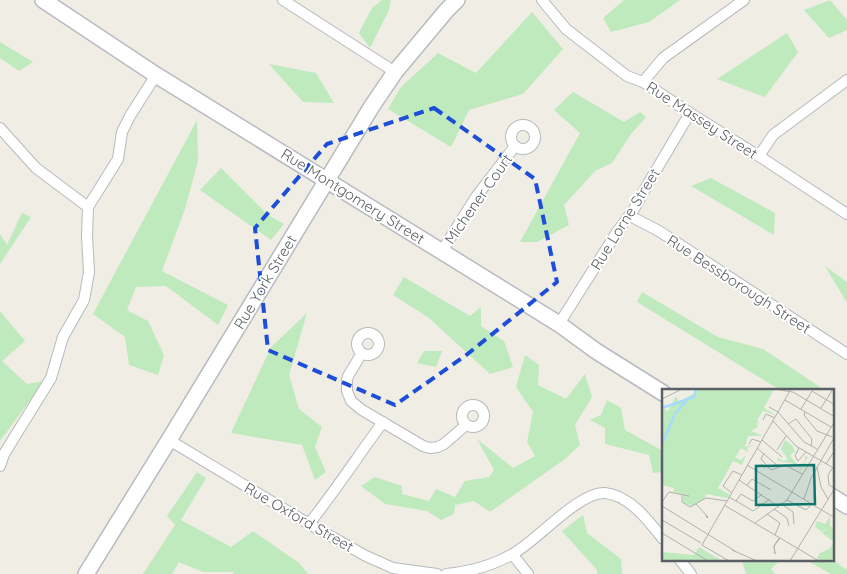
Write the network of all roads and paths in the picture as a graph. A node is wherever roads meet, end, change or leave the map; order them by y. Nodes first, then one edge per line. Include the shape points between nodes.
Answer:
1 (44, 0) edge
2 (283, 0) edge
3 (457, 0) edge
4 (542, 0) edge
5 (744, 0) edge
6 (395, 72) junction
7 (156, 75) junction
8 (847, 80) edge
9 (643, 82) junction
10 (690, 114) junction
11 (0, 128) edge
12 (515, 146) dead end
13 (759, 156) junction
14 (328, 180) junction
15 (88, 207) junction
16 (847, 214) edge
17 (630, 216) junction
18 (442, 251) junction
19 (559, 324) junction
20 (362, 353) dead end
21 (847, 354) edge
22 (662, 392) edge
23 (383, 422) junction
24 (466, 425) dead end
25 (169, 440) junction
26 (0, 466) edge
27 (834, 498) edge
28 (847, 506) edge
29 (309, 524) junction
30 (662, 538) edge
31 (513, 555) junction
32 (682, 562) edge
33 (86, 574) edge
34 (437, 574) edge
35 (446, 574) edge
36 (528, 574) edge
37 (691, 574) edge

1 - 7 street, Rue Montgomery Street
2 - 6 street
3 - 6 street, Rue York Street
4 - 9 street, Rue Massey Street via 566,29 627,76
5 - 9 street via 663,58
6 - 14 street, Rue York Street
7 - 14 street, Rue Montgomery Street
7 - 15 street via 122,132 118,159
8 - 13 street via 773,135
9 - 10 street, Rue Massey Street
10 - 13 street, Rue Massey Street
10 - 17 street, Rue Lorne Street
11 - 15 street via 36,168
12 - 18 street, Michener Court
13 - 16 street, Rue Massey Street
14 - 18 street, Rue Montgomery Street
14 - 25 street, Rue York Street
15 - 26 street via 89,272 84,300 63,337 51,378 4,454
17 - 19 street, Rue Lorne Street
17 - 21 street, Rue Bessborough Street via 659,231
18 - 19 street, Rue Montgomery Street
19 - 22 street, Rue Montgomery Street
20 - 23 street via 348,376 347,391 351,401
23 - 24 street via 430,448 444,444
23 - 29 street
25 - 29 street, Rue Oxford Street
25 - 33 street, Rue York Street
27 - 28 street
29 - 34 street, Rue Oxford Street via 393,568
30 - 31 street via 633,505 604,493 574,506
31 - 35 street via 464,572
31 - 36 street
32 - 37 street

